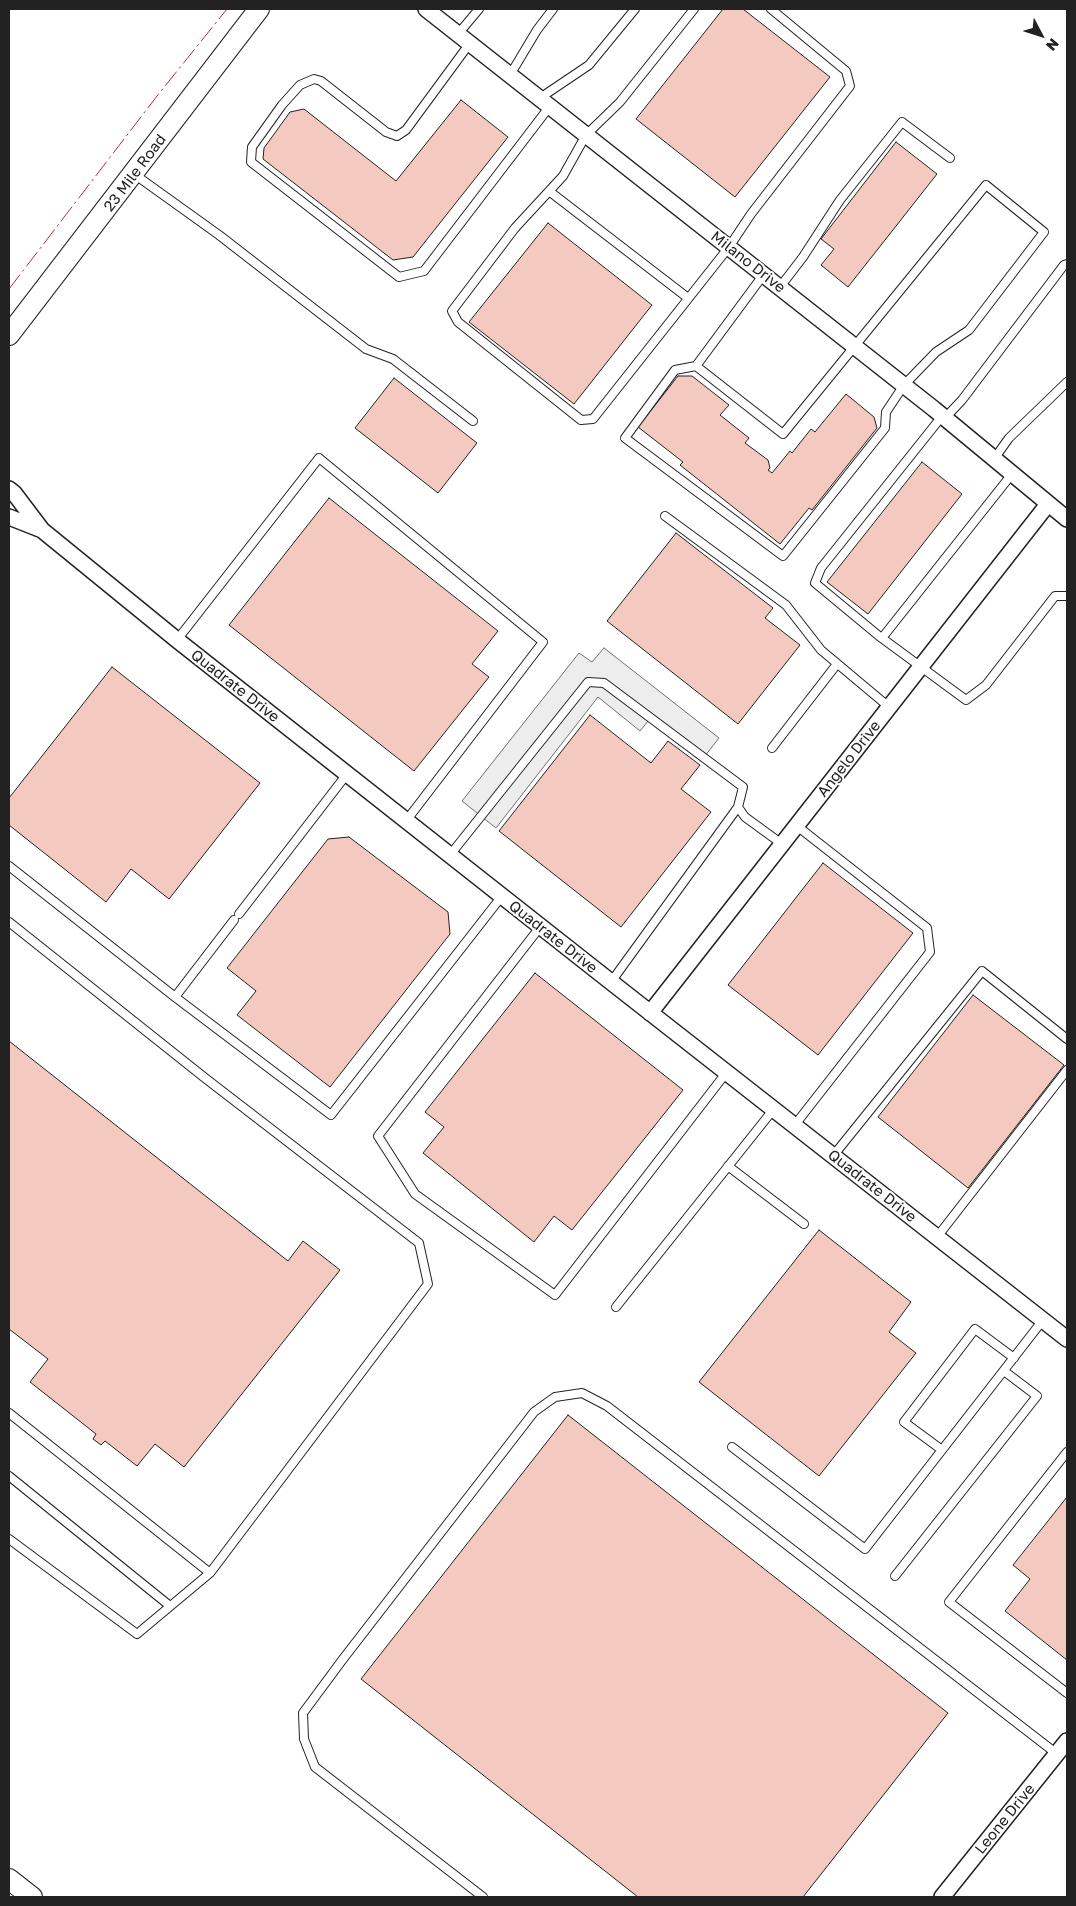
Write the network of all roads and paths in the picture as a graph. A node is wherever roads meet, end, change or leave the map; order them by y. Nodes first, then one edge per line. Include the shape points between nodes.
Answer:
1 (259, 9) edge
2 (426, 9) edge
3 (479, 9) edge
4 (553, 9) edge
5 (634, 9) edge
6 (694, 9) edge
7 (771, 9) edge
8 (464, 39) junction
9 (510, 75) junction
10 (545, 102) junction
11 (586, 135) junction
12 (950, 158) dead end
13 (134, 174) junction
14 (549, 191) junction
15 (729, 247) junction
16 (1067, 264) edge
17 (764, 274) junction
18 (780, 287) junction
19 (688, 298) junction
20 (9, 335) edge
21 (854, 346) junction
22 (696, 366) junction
23 (1067, 382) edge
24 (904, 385) junction
25 (944, 417) junction
26 (473, 420) dead end
27 (994, 458) junction
28 (1012, 474) junction
29 (9, 489) edge
30 (1048, 504) junction
31 (665, 516) dead end
32 (9, 517) edge
33 (1067, 519) edge
34 (42, 530) junction
35 (1067, 596) edge
36 (882, 638) junction
37 (177, 640) junction
38 (837, 664) junction
39 (920, 667) junction
40 (889, 707) junction
41 (772, 748) dead end
42 (347, 774) junction
43 (738, 807) junction
44 (406, 821) junction
45 (797, 826) junction
46 (782, 844) junction
47 (450, 855) junction
48 (9, 866) edge
49 (502, 896) junction
50 (9, 922) edge
51 (540, 927) junction
52 (610, 982) junction
53 (174, 997) junction
54 (650, 1013) junction
55 (1067, 1039) edge
56 (1067, 1070) edge
57 (726, 1073) junction
58 (773, 1110) junction
59 (794, 1126) junction
60 (833, 1156) junction
61 (728, 1166) junction
62 (804, 1224) dead end
63 (937, 1237) junction
64 (616, 1307) dead end
65 (1043, 1320) junction
66 (1067, 1339) edge
67 (1014, 1358) junction
68 (1004, 1371) junction
69 (9, 1413) edge
70 (732, 1446) dead end
71 (942, 1450) junction
72 (1067, 1452) edge
73 (9, 1476) edge
74 (9, 1539) edge
75 (210, 1572) junction
76 (895, 1576) dead end
77 (170, 1606) junction
78 (1067, 1693) edge
79 (1067, 1741) edge
80 (1057, 1754) junction
81 (9, 1879) edge
82 (32, 1897) edge
83 (483, 1897) edge
84 (942, 1897) edge

1 - 13 main road, 23 Mile Road
2 - 8 street, Milano Drive
3 - 8 lane
4 - 9 lane via 536,30
5 - 10 lane via 589,65
6 - 11 lane via 620,102
7 - 15 lane via 846,71 850,86
8 - 9 street, Milano Drive
8 - 10 lane via 406,130 397,136 386,132 321,81 314,80 300,85 282,105 252,147 251,162 399,277 424,271
9 - 10 street, Milano Drive
10 - 11 street, Milano Drive
11 - 14 lane via 563,176
11 - 15 street, Milano Drive
12 - 18 lane via 902,122 840,200
13 - 20 main road, 23 Mile Road
13 - 26 lane via 366,349 393,359
14 - 19 lane
14 - 19 lane via 515,228 452,311 458,322 582,420 593,419
15 - 17 street, Milano Drive
15 - 19 lane
16 - 25 lane via 962,400
17 - 18 street, Milano Drive
17 - 22 lane
18 - 21 street, Milano Drive
21 - 22 lane via 783,434
21 - 24 street, Milano Drive
21 - 24 lane via 986,185 1044,232 969,330 936,352
22 - 24 lane via 675,370 624,438 783,556 885,428 886,412
23 - 27 lane via 1009,438
24 - 25 street, Milano Drive
25 - 27 street, Milano Drive
25 - 36 lane via 821,568 815,583
27 - 28 street, Milano Drive
28 - 30 street, Milano Drive
28 - 36 lane
29 - 34 street, Quadrate Drive
30 - 33 street, Milano Drive
30 - 39 street, Angelo Drive
31 - 38 lane via 786,605 821,650
32 - 34 street, Quadrate Drive
34 - 37 street, Quadrate Drive
35 - 39 lane via 1055,596 986,685 966,700
36 - 39 lane
37 - 42 street, Quadrate Drive
37 - 44 lane via 319,458 543,642
38 - 40 lane
38 - 41 lane
39 - 40 street, Angelo Drive
40 - 45 street, Angelo Drive
42 - 44 street, Quadrate Drive
42 - 53 lane
43 - 46 lane via 745,817
43 - 47 lane via 743,787 604,683 588,682
43 - 52 lane
44 - 47 street, Quadrate Drive
45 - 46 street, Angelo Drive
45 - 59 lane via 927,928 930,952
46 - 54 street, Angelo Drive
47 - 49 street, Quadrate Drive
48 - 53 lane
49 - 51 street, Quadrate Drive
49 - 53 lane via 331,1115
50 - 75 lane via 419,1243 428,1284
51 - 52 street, Quadrate Drive
51 - 57 lane via 378,1136 415,1194 555,1294
52 - 54 street, Quadrate Drive
54 - 57 street, Quadrate Drive
55 - 60 lane via 982,970
56 - 63 lane
57 - 58 street, Quadrate Drive
58 - 59 street, Quadrate Drive
58 - 61 lane
59 - 60 street, Quadrate Drive
60 - 63 street, Quadrate Drive
61 - 62 lane
61 - 64 lane
63 - 65 street, Quadrate Drive
65 - 66 street, Quadrate Drive
65 - 67 lane
67 - 68 lane
67 - 71 lane via 975,1329 904,1422
68 - 71 lane
68 - 76 lane via 1038,1396
69 - 75 lane
70 - 71 lane via 864,1549
72 - 78 lane via 949,1602
73 - 77 lane
74 - 77 lane via 137,1634
75 - 77 lane
79 - 80 street, Leone Drive
80 - 83 lane via 607,1406 582,1393 555,1397 534,1412 303,1713 304,1739 315,1768
80 - 84 street, Leone Drive
81 - 82 main road

